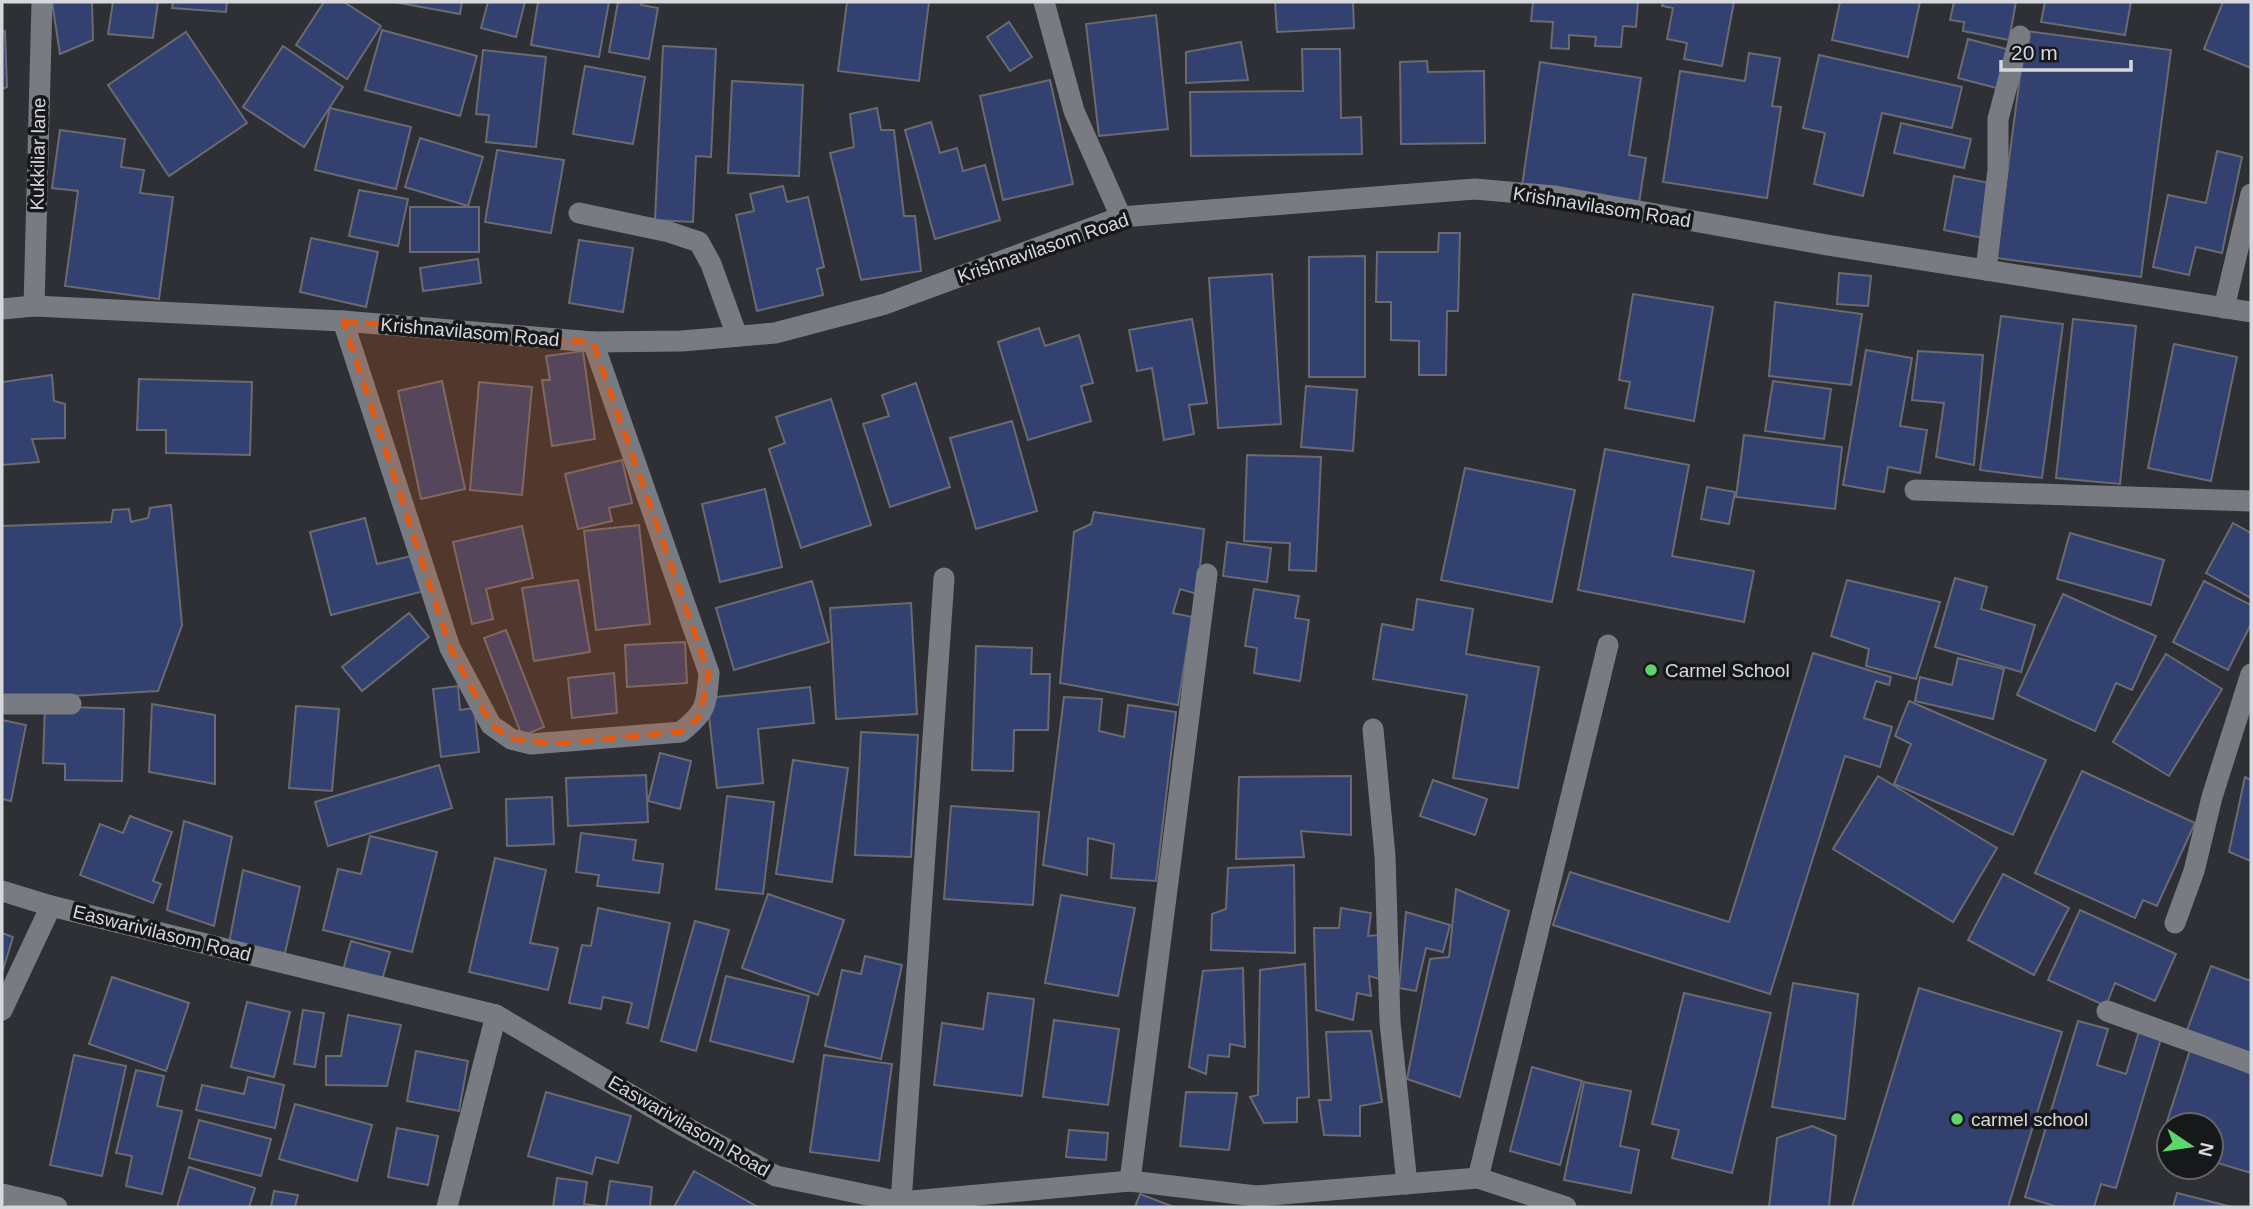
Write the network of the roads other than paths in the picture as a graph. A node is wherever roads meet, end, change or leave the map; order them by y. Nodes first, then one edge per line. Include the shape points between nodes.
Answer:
1 (42, 2) edge
2 (1044, 2) edge
3 (2020, 36) dead end
4 (2251, 194) edge
5 (579, 213) dead end
6 (1121, 217) junction
7 (1986, 270) junction
8 (34, 306) junction
9 (2224, 308) junction
10 (2, 309) edge
11 (2251, 312) edge
12 (343, 321) junction
13 (737, 336) junction
14 (593, 342) junction
15 (1915, 490) dead end
16 (2251, 501) edge
17 (1207, 574) dead end
18 (944, 578) dead end
19 (1608, 645) dead end
20 (2251, 674) edge
21 (2, 704) edge
22 (71, 704) dead end
23 (1373, 729) dead end
24 (2, 891) edge
25 (51, 906) junction
26 (2175, 923) dead end
27 (2, 1010) edge
28 (2107, 1011) dead end
29 (496, 1014) junction
30 (2251, 1063) edge
31 (1478, 1178) junction
32 (1130, 1181) junction
33 (1407, 1184) junction
34 (2, 1194) edge
35 (1251, 1201) edge
36 (901, 1202) junction
37 (57, 1207) edge
38 (447, 1207) edge
39 (1566, 1207) edge

1 - 8 street, Kukkiliar lane
2 - 6 street via 1074,111
3 - 7 street via 1998,119 1998,170
4 - 9 street
5 - 13 street via 699,242 712,264
6 - 7 street, Krishnavilasom Road via 1475,189 1555,196
6 - 13 street, Krishnavilasom Road via 885,304 775,333
7 - 9 street, Krishnavilasom Road
8 - 10 street, Krishnavilasom Road
8 - 12 street, Krishnavilasom Road
9 - 11 street, Krishnavilasom Road
12 - 14 street, Krishnavilasom Road
12 - 14 street via 450,648 491,725 511,739 531,744 681,732 700,717 707,697 709,673
13 - 14 street, Krishnavilasom Road
15 - 16 street
17 - 32 street
18 - 36 street
19 - 31 street
20 - 26 street
21 - 22 street
23 - 33 street via 1385,856 1390,1022
24 - 25 street, Easwarivilasom Road
25 - 27 street
25 - 29 street, Easwarivilasom Road
28 - 30 street
29 - 36 street, Easwarivilasom Road via 776,1176
29 - 38 street
31 - 33 street, Easwarivilasom Road
31 - 39 street, Easwarivilasom Road
32 - 35 street, Easwarivilasom Road
32 - 36 street, Easwarivilasom Road
33 - 35 street, Easwarivilasom Road
34 - 37 street

